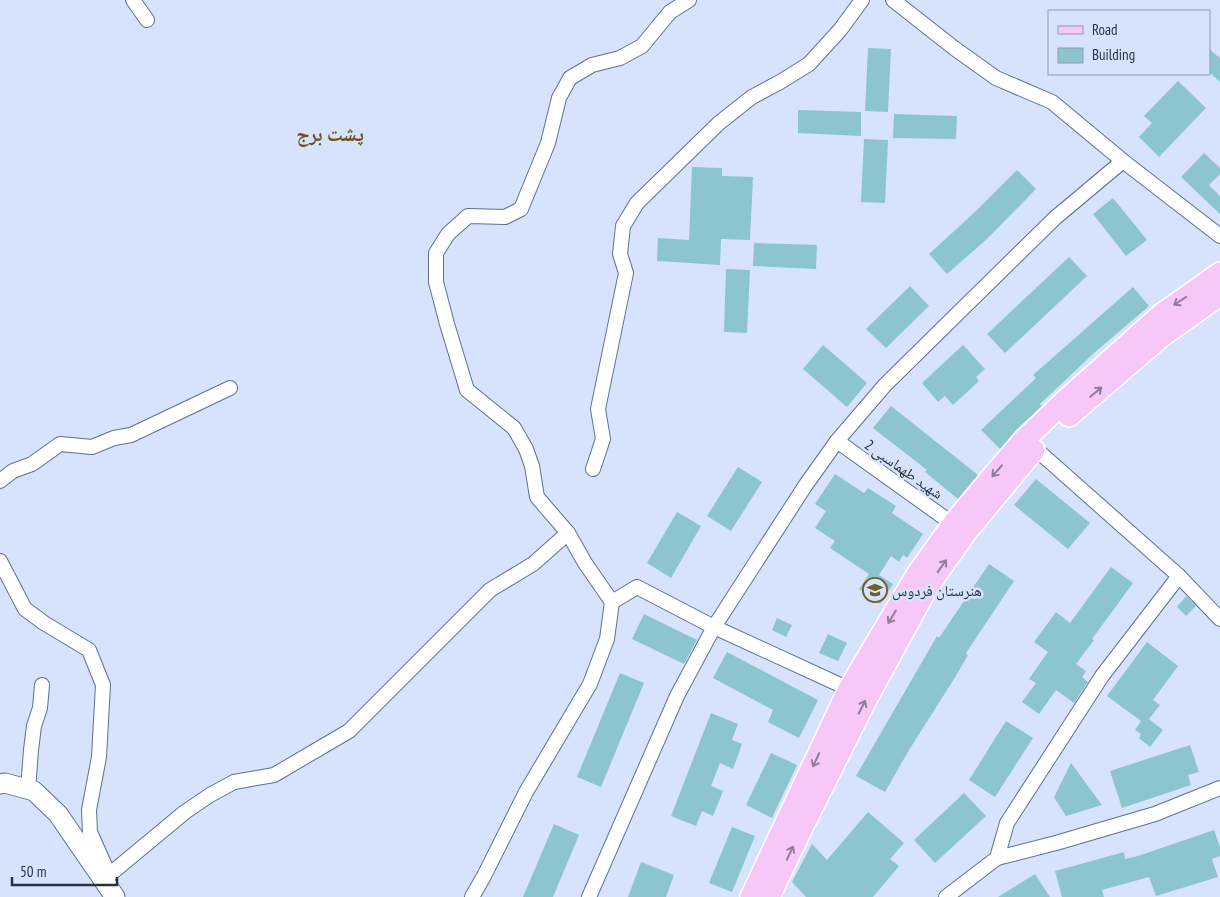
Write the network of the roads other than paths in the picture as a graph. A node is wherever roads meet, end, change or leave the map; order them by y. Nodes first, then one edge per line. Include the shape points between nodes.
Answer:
1 (133, 0) edge
2 (689, 0) edge
3 (862, 0) edge
4 (893, 0) edge
5 (147, 20) dead end
6 (1124, 161) junction
7 (1220, 236) edge
8 (1220, 273) edge
9 (1220, 295) edge
10 (230, 388) dead end
11 (837, 441) junction
12 (1030, 444) junction
13 (593, 469) dead end
14 (0, 481) edge
15 (953, 524) junction
16 (568, 532) junction
17 (0, 561) edge
18 (1179, 576) junction
19 (612, 602) junction
20 (1220, 618) edge
21 (714, 627) junction
22 (42, 685) dead end
23 (849, 689) junction
24 (0, 784) edge
25 (1220, 788) edge
26 (28, 790) junction
27 (997, 858) junction
28 (105, 874) junction
29 (115, 897) edge
30 (472, 897) edge
31 (589, 897) edge
32 (751, 897) edge
33 (769, 897) edge
34 (946, 897) edge

1 - 5 street
2 - 16 street via 670,12 642,46 620,58 592,65 570,78 559,98 548,143 521,208 505,217 468,216 448,234 436,253 436,282 468,390 514,428 529,458 538,497
3 - 13 street via 809,64 752,97 636,203 623,226 620,254 626,273 598,410 604,439
4 - 6 street via 996,78 1052,102
6 - 7 street
6 - 11 street via 1055,218 886,385
8 -> 12 main road via 1162,314 1074,391
12 -> 9 main road via 1078,408 1162,336
10 - 14 street via 131,435 92,447 60,444
11 - 15 street, شهید طهماسبی 2
11 - 21 street via 804,486
12 -> 15 main road
12 - 18 street
33 -> 12 main road via 867,698 928,586
15 -> 23 main road via 916,576
16 - 19 street
16 - 28 street via 533,564 490,590 349,731 274,775 234,782 210,795
17 - 28 street via 25,609 89,650 103,685 90,832
18 - 20 street
18 - 27 street via 1102,676 1007,823
19 - 21 street via 637,588
19 - 30 street via 607,639 590,684 526,792
21 - 23 street
21 - 31 street via 677,696
22 - 26 street via 34,726
23 -> 32 main road
24 - 26 street
25 - 27 street via 1155,814
26 - 28 street via 34,791 58,814
27 - 34 street
28 - 29 street

